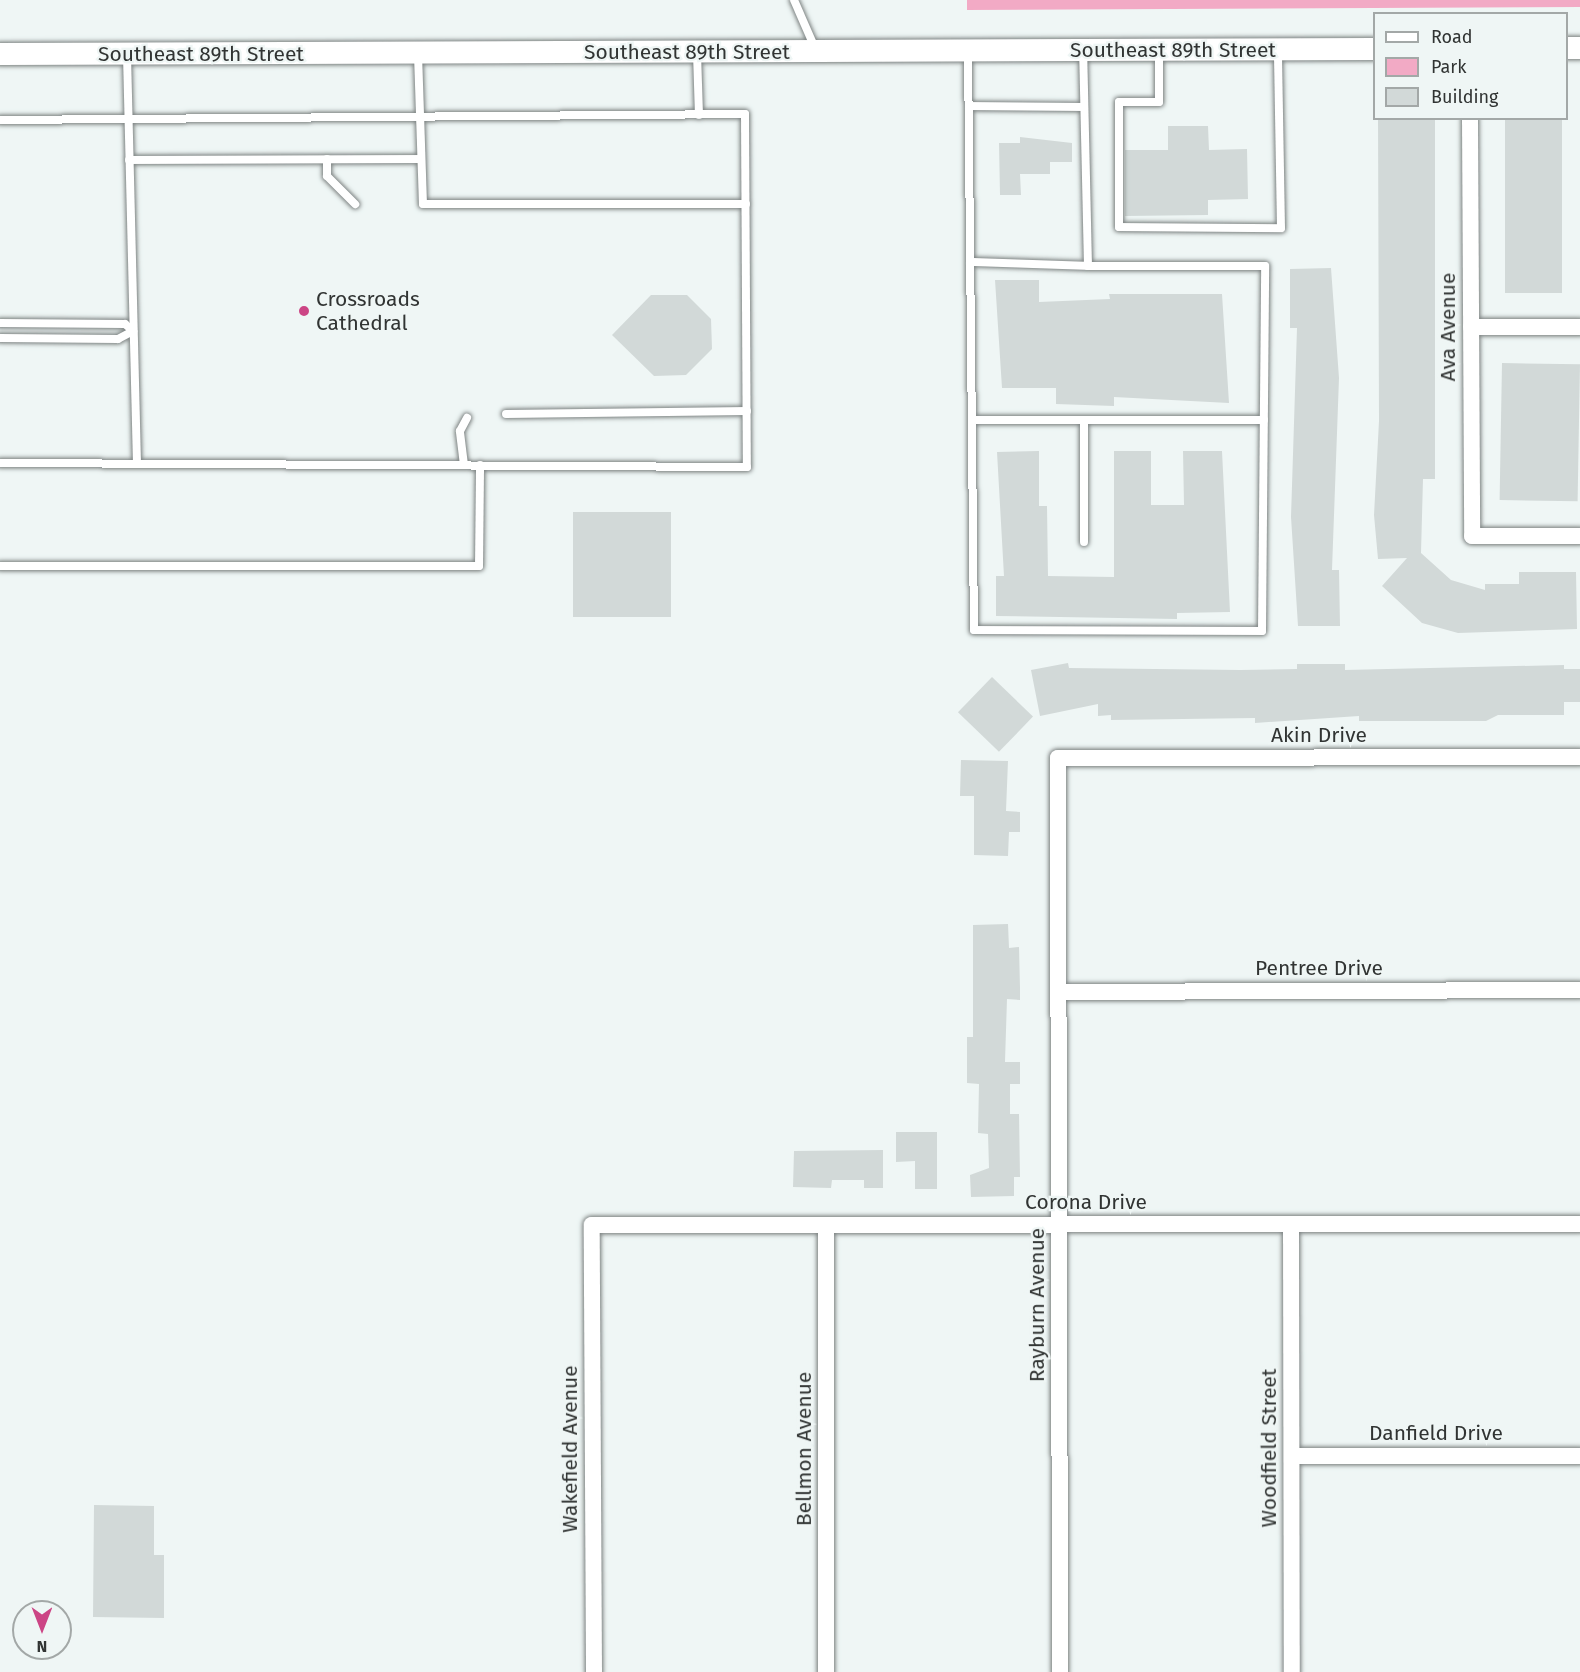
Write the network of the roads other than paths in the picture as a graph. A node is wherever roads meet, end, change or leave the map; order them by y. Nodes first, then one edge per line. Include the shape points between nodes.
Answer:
1 (794, 0) edge
2 (1278, 49) junction
3 (1373, 49) edge
4 (1083, 50) junction
5 (1159, 50) junction
6 (816, 51) junction
7 (968, 51) junction
8 (697, 52) junction
9 (418, 53) junction
10 (0, 54) edge
11 (127, 55) junction
12 (969, 106) junction
13 (1081, 107) junction
14 (699, 114) junction
15 (417, 117) junction
16 (128, 119) junction
17 (0, 120) edge
18 (1470, 120) edge
19 (327, 159) junction
20 (420, 159) junction
21 (129, 160) junction
22 (355, 204) dead end
23 (746, 204) junction
24 (970, 262) junction
25 (1088, 266) junction
26 (0, 323) edge
27 (1471, 327) junction
28 (1580, 327) edge
29 (133, 331) junction
30 (0, 338) edge
31 (747, 411) junction
32 (506, 414) dead end
33 (467, 418) dead end
34 (972, 420) junction
35 (1084, 420) junction
36 (1264, 420) junction
37 (137, 462) junction
38 (0, 463) edge
39 (464, 465) junction
40 (480, 465) junction
41 (1580, 536) edge
42 (1084, 542) dead end
43 (0, 566) edge
44 (1580, 757) edge
45 (1058, 758) joint
46 (1580, 990) edge
47 (1058, 992) junction
48 (1059, 1224) junction
49 (1291, 1224) junction
50 (1580, 1224) edge
51 (592, 1225) joint
52 (826, 1225) junction
53 (1292, 1456) junction
54 (1580, 1456) edge
55 (594, 1672) edge
56 (826, 1672) edge
57 (1059, 1672) edge
58 (1292, 1672) edge

1 - 6 lane
2 - 3 main road, Southeast 89th Street
2 - 5 main road, Southeast 89th Street
2 - 5 lane via 1281,228 1119,227 1119,102 1159,102
4 - 5 main road, Southeast 89th Street
4 - 7 main road, Southeast 89th Street
4 - 13 lane
6 - 7 main road, Southeast 89th Street
6 - 8 main road, Southeast 89th Street
7 - 12 lane
8 - 9 main road, Southeast 89th Street
8 - 14 lane
9 - 11 main road, Southeast 89th Street
9 - 15 lane
10 - 11 main road, Southeast 89th Street
11 - 16 lane
12 - 13 lane
12 - 24 lane
13 - 25 lane via 1088,123
14 - 15 lane
14 - 23 lane via 745,114
15 - 16 lane
15 - 20 lane
16 - 17 lane
16 - 21 lane
18 - 27 street, Ava Avenue
19 - 20 lane
19 - 21 lane
19 - 22 lane via 327,176
20 - 23 lane via 423,204
21 - 29 lane
23 - 31 lane
24 - 25 lane
24 - 34 lane
25 - 36 lane via 1265,266
26 - 29 lane via 125,324
27 - 28 street
27 - 41 street, Ava Avenue via 1472,536
29 - 30 lane via 118,339
29 - 37 lane
31 - 32 lane
31 - 40 lane via 747,466
33 - 39 lane via 460,431
34 - 35 lane
34 - 36 lane via 974,630 1262,631
35 - 36 lane
35 - 42 lane
37 - 38 lane
37 - 39 lane
39 - 40 lane
40 - 43 lane via 479,566
44 - 45 street, Akin Drive
45 - 47 street, Rayburn Avenue
46 - 47 street, Pentree Drive
47 - 48 street, Rayburn Avenue
48 - 49 street, Corona Drive
48 - 52 street, Corona Drive
48 - 57 street, Rayburn Avenue
49 - 50 street, Corona Drive
49 - 53 street, Woodfield Street
51 - 52 street, Corona Drive
51 - 55 street, Wakefield Avenue
52 - 56 street, Bellmon Avenue
53 - 54 street, Danfield Drive
53 - 58 street, Woodfield Street

